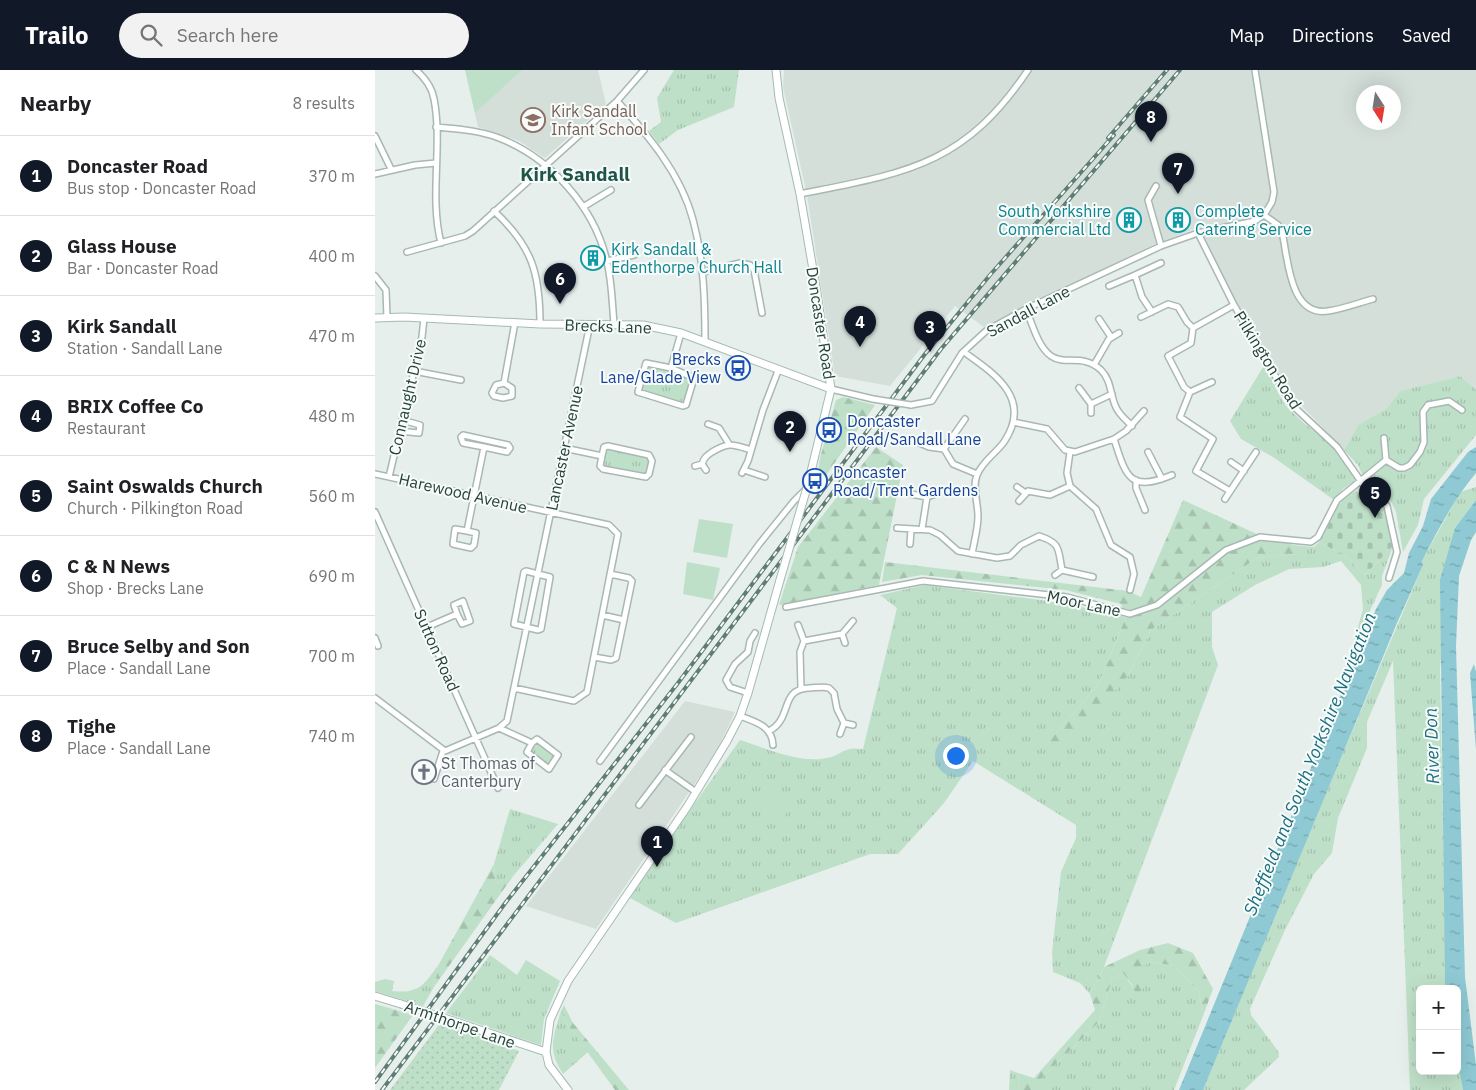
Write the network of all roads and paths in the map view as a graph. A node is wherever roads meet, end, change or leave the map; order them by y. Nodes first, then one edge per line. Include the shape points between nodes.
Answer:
1 (416, 70) edge
2 (644, 70) edge
3 (775, 70) edge
4 (1028, 70) edge
5 (1255, 70) edge
6 (617, 101) junction
7 (435, 128) junction
8 (375, 136) edge
9 (436, 163) junction
10 (547, 165) junction
11 (391, 169) junction
12 (375, 174) edge
13 (1156, 186) dead end
14 (611, 190) dead end
15 (800, 194) junction
16 (583, 206) junction
17 (494, 211) junction
18 (1264, 214) junction
19 (1198, 233) junction
20 (441, 242) junction
21 (1161, 246) junction
22 (407, 252) dead end
23 (634, 255) dead end
24 (607, 261) junction
25 (1161, 263) dead end
26 (703, 272) junction
27 (1135, 275) junction
28 (375, 276) edge
29 (1109, 286) dead end
30 (1373, 299) dead end
31 (1234, 305) junction
32 (1026, 309) junction
33 (1152, 312) junction
34 (762, 313) dead end
35 (375, 318) edge
36 (387, 318) junction
37 (424, 318) junction
38 (1141, 318) dead end
39 (1099, 319) dead end
40 (515, 322) junction
41 (614, 323) junction
42 (540, 324) junction
43 (591, 324) junction
44 (1193, 328) junction
45 (681, 333) junction
46 (1119, 333) dead end
47 (1111, 337) junction
48 (705, 342) junction
49 (964, 352) junction
50 (1094, 365) junction
51 (671, 368) junction
52 (413, 370) junction
53 (778, 371) junction
54 (461, 380) dead end
55 (1212, 382) dead end
56 (504, 383) dead end
57 (1079, 388) dead end
58 (831, 389) junction
59 (1190, 392) junction
60 (1112, 394) junction
61 (1091, 404) junction
62 (1462, 410) dead end
63 (1144, 411) dead end
64 (1091, 413) dead end
65 (965, 419) dead end
66 (402, 420) junction
67 (1013, 422) junction
68 (708, 424) dead end
69 (1132, 426) junction
70 (399, 430) junction
71 (1384, 438) dead end
72 (910, 439) dead end
73 (1114, 439) junction
74 (729, 444) junction
75 (484, 447) junction
76 (564, 448) junction
77 (944, 449) junction
78 (751, 450) junction
79 (1070, 452) junction
80 (1148, 452) dead end
81 (1256, 452) dead end
82 (602, 456) junction
83 (1386, 460) junction
84 (1231, 462) dead end
85 (702, 464) junction
86 (695, 466) dead end
87 (706, 470) dead end
88 (1244, 471) junction
89 (375, 474) edge
90 (977, 474) junction
91 (1172, 475) dead end
92 (389, 477) junction
93 (765, 477) dead end
94 (1162, 479) junction
95 (1136, 480) junction
96 (1361, 481) junction
97 (808, 486) junction
98 (1070, 486) junction
99 (1017, 487) dead end
100 (1025, 492) junction
101 (1230, 492) junction
102 (911, 494) dead end
103 (937, 494) dead end
104 (474, 496) junction
105 (927, 497) junction
106 (1225, 500) dead end
107 (1019, 501) dead end
108 (1145, 510) dead end
109 (375, 512) edge
110 (550, 512) junction
111 (897, 528) dead end
112 (383, 529) junction
113 (922, 529) junction
114 (911, 530) junction
115 (467, 531) junction
116 (375, 532) edge
117 (910, 544) dead end
118 (972, 554) junction
119 (1062, 570) junction
120 (538, 573) junction
121 (610, 574) junction
122 (1055, 575) dead end
123 (1093, 577) dead end
124 (1133, 577) junction
125 (1389, 578) dead end
126 (1141, 579) dead end
127 (1129, 590) dead end
128 (786, 607) dead end
129 (457, 614) dead end
130 (602, 615) junction
131 (624, 620) junction
132 (853, 621) dead end
133 (798, 625) dead end
134 (427, 627) junction
135 (527, 628) junction
136 (755, 633) dead end
137 (842, 634) junction
138 (375, 638) edge
139 (804, 641) junction
140 (845, 643) dead end
141 (378, 646) dead end
142 (594, 657) junction
143 (514, 688) junction
144 (801, 688) junction
145 (748, 693) junction
146 (375, 698) edge
147 (740, 716) junction
148 (844, 723) junction
149 (853, 725) dead end
150 (499, 728) junction
151 (769, 731) junction
152 (839, 734) dead end
153 (691, 737) dead end
154 (476, 738) junction
155 (532, 743) junction
156 (773, 746) dead end
157 (441, 749) junction
158 (600, 761) dead end
159 (665, 770) junction
160 (434, 779) dead end
161 (498, 788) dead end
162 (696, 792) junction
163 (639, 805) dead end
164 (375, 996) edge
165 (546, 1052) junction
166 (568, 1090) edge

1 - 7 street via 425,79 434,100
2 - 6 street
3 - 15 street, Doncaster Road
4 - 15 street via 1014,91 974,134 937,158 886,177
5 - 18 street via 1274,192
6 - 10 street
6 - 26 street via 647,134 678,184 693,218
7 - 9 street
7 - 10 street via 469,130 499,138
8 - 11 street
9 - 11 street
9 - 20 street via 436,212
10 - 16 street
10 - 17 street
11 - 12 street
13 - 21 street via 1148,200
14 - 16 street
15 - 58 street, Doncaster Road
16 - 24 street via 595,227
17 - 20 street via 465,236
17 - 42 street via 517,233 529,258 539,288
18 - 19 street, Sandall Lane via 1245,225
18 - 30 street via 1279,225 1294,288 1303,304 1326,312
19 - 21 street, Sandall Lane
19 - 31 street, Pilkington Road
20 - 22 street
21 - 32 street, Sandall Lane
23 - 24 street
24 - 41 street
25 - 27 street
26 - 34 street via 739,263 751,265
26 - 48 street
27 - 29 street
27 - 33 street via 1142,297
28 - 36 street via 386,290
31 - 44 street
31 - 96 street, Pilkington Road via 1292,405 1337,447
32 - 49 street, Sandall Lane via 986,332
32 - 50 street via 1042,345 1051,356
33 - 38 street
33 - 44 street via 1166,304 1177,306
35 - 36 street, Brecks Lane
36 - 37 street, Brecks Lane
37 - 40 street, Brecks Lane
37 - 52 street, Connaught Drive
39 - 47 street
40 - 42 street, Brecks Lane
40 - 56 street
41 - 43 street, Brecks Lane
41 - 45 street, Brecks Lane
42 - 43 street, Brecks Lane
43 - 76 street, Lancaster Avenue
44 - 59 street via 1191,343 1168,356 1184,387
45 - 48 street, Brecks Lane
45 - 51 street
46 - 47 street
47 - 50 street
48 - 53 street, Brecks Lane
49 - 58 street, Sandall Lane, bridge via 931,401 911,405
49 - 67 street via 1003,382 1012,399
50 - 60 street via 1108,380
51 - 51 street via 693,378 685,406 638,392 646,363
52 - 54 street
52 - 66 street, Connaught Drive
53 - 58 street, Brecks Lane
53 - 78 street
55 - 59 street
57 - 61 street
58 - 97 street, Doncaster Road
59 - 101 street via 1179,417 1213,439 1195,470
60 - 61 street
60 - 69 street via 1119,412
61 - 64 street
62 - 83 street via 1449,401 1426,406 1420,452 1404,468
63 - 69 street
65 - 77 street
66 - 70 street, Connaught Drive
66 - 70 street via 420,425 419,433
67 - 79 street via 1047,429
67 - 90 street via 1003,442
68 - 74 street via 719,428
69 - 73 street
70 - 92 street, Connaught Drive
71 - 83 street
72 - 77 street via 929,448
73 - 79 street
73 - 95 street via 1124,468
74 - 78 street
74 - 85 street via 707,455
75 - 75 street via 463,443 461,437 473,437 510,448 507,452
75 - 104 street
76 - 82 street
76 - 110 street, Lancaster Avenue
77 - 90 street via 953,464
78 - 93 street via 743,471
79 - 98 street via 1067,473
80 - 94 street
81 - 88 street
82 - 82 street via 606,446 649,455 652,461 649,474 646,478 603,469 600,466
83 - 96 street
84 - 88 street
85 - 86 street
85 - 87 street
88 - 101 street
89 - 92 street, Harewood Avenue
90 - 118 street via 978,520
91 - 94 street
92 - 104 street, Harewood Avenue
94 - 95 street via 1150,483
95 - 108 street
96 - 125 street, Pilkington Road via 1367,490 1383,501 1390,513 1397,552
96 - 128 street, Moor Lane via 1337,500 1318,537 1311,542 1253,539 1226,550 1157,605 1130,614 1067,597 923,580
97 - 145 street, Doncaster Road, bridge
97 - 158 street via 760,543
98 - 100 street via 1050,494 1033,490
98 - 124 street via 1096,509 1111,545 1130,557
99 - 100 street
100 - 107 street
101 - 106 street
102 - 105 street
103 - 105 street
104 - 110 street, Harewood Avenue
104 - 115 street
105 - 113 street
109 - 112 street, Sutton Road
110 - 120 street, Lancaster Avenue
110 - 121 street, Harewood Avenue via 612,526 618,538
111 - 114 street
112 - 116 street
112 - 134 street, Sutton Road
113 - 114 street
113 - 118 street via 940,535 958,551
114 - 117 street
115 - 115 street via 476,533 473,547 453,544 455,529
118 - 119 street via 1010,556 1021,545 1039,536 1055,542
119 - 122 street
119 - 123 street
120 - 135 street, Lancaster Avenue
120 - 135 street via 549,575 551,579 541,628
120 - 135 street via 524,572 514,624
121 - 130 street
121 - 131 street via 631,579
124 - 126 street
124 - 127 street
129 - 134 street
130 - 131 street
130 - 142 street
131 - 142 street via 616,658
132 - 137 street
133 - 139 street
134 - 154 street, Sutton Road
135 - 143 street, Lancaster Avenue
136 - 145 street via 748,652 735,664 726,680 730,687
137 - 139 street
137 - 140 street
138 - 141 street
139 - 144 street via 800,652
142 - 143 street via 587,692 577,700
143 - 150 street, Lancaster Avenue via 507,721
144 - 148 street via 829,688 834,693
144 - 151 street via 789,698 781,722
145 - 147 street, Doncaster Road
146 - 157 street
147 - 151 street
147 - 162 street, Doncaster Road
148 - 149 street
148 - 152 street
150 - 154 street
150 - 155 street
151 - 156 street
153 - 159 street
154 - 157 street via 448,751
154 - 161 street, Sutton Road
155 - 155 street via 537,739 558,755 549,769 527,752
157 - 160 street
159 - 162 street
159 - 163 street
162 - 165 street, Doncaster Road via 568,981 550,1020
164 - 165 street, Armthorpe Lane, bridge
165 - 166 street via 549,1065

